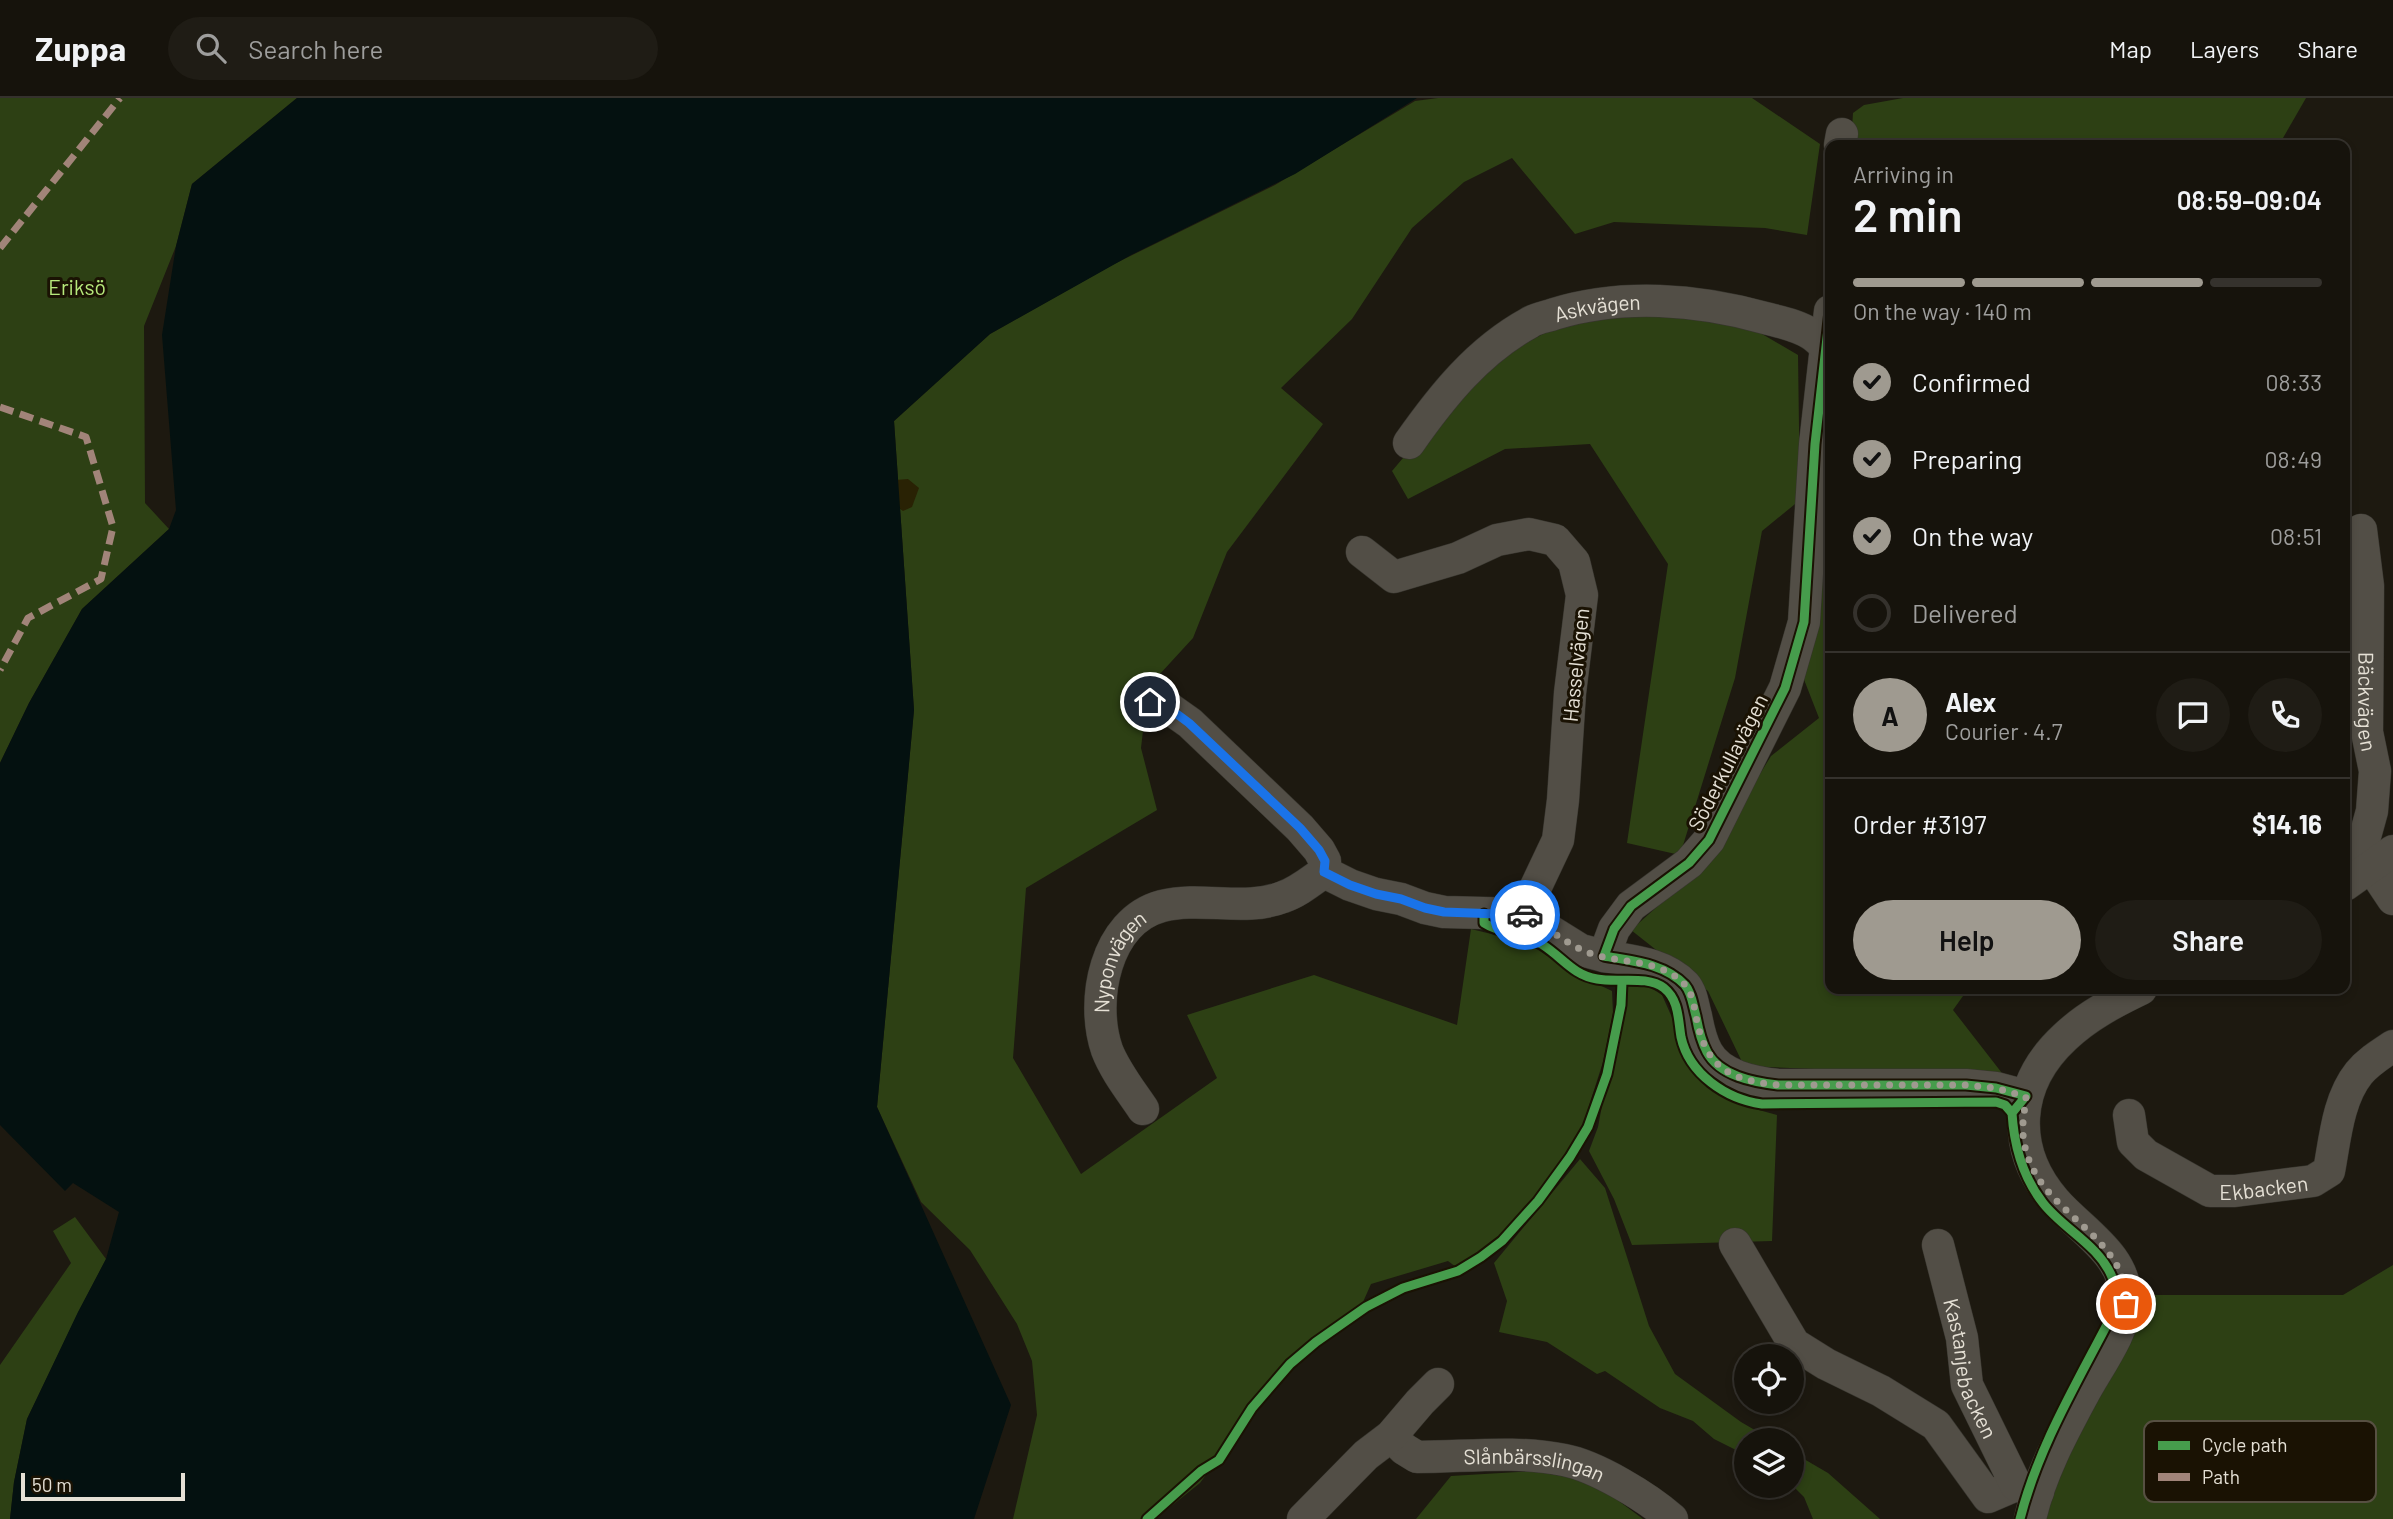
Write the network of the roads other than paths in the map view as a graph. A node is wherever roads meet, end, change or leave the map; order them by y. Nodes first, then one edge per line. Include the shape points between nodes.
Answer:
1 (1825, 345) edge
2 (1825, 375) edge
3 (1409, 443) dead end
4 (2361, 530) dead end
5 (1362, 552) dead end
6 (1150, 702) dead end
7 (2370, 868) edge
8 (1324, 872) junction
9 (2393, 899) edge
10 (1524, 915) junction
11 (1604, 956) junction
12 (2131, 994) edge
13 (2393, 1046) edge
14 (2026, 1097) junction
15 (1143, 1109) dead end
16 (2129, 1115) dead end
17 (1735, 1244) dead end
18 (1938, 1245) dead end
19 (1438, 1384) dead end
20 (1391, 1436) junction
21 (2028, 1499) edge
22 (1303, 1519) edge
23 (1672, 1519) edge

1 - 3 street, Askvägen via 1786,324 1714,306 1636,302 1566,310 1531,321 1493,346 1434,407
2 - 11 street, Söderkullavägen via 1815,444 1804,622 1785,688 1709,840 1689,863 1631,906 1614,929
4 - 7 street, Bäckvägen via 2368,586 2367,732 2375,771 2372,811 2361,851
5 - 10 street, Hasselvägen via 1394,577 1458,558 1497,540 1529,534 1555,540 1574,562 1582,595 1558,841
6 - 8 street via 1166,706 1189,723 1300,828 1319,850
7 - 9 street
8 - 10 street via 1350,885 1425,908
8 - 15 street, Nyponvägen via 1284,897 1267,901 1181,902 1158,907 1124,932 1105,976 1102,1031 1108,1052
10 - 11 street via 1581,950
11 - 14 street via 1658,967 1687,987 1707,1053 1736,1076 1778,1085 1966,1085
12 - 14 street via 2101,1009 2064,1037 2043,1062
13 - 16 street, Ekbacken via 2358,1074 2346,1094 2329,1171 2313,1181 2210,1191 2146,1155 2133,1142
14 - 21 street via 2023,1134 2029,1159 2056,1202 2117,1266 2126,1304 2120,1329
17 - 21 street, Kastanjebacken via 1794,1344 1936,1425 1988,1497
18 - 21 street, Kastanjebacken via 1962,1338 1967,1385
19 - 20 street
20 - 22 street
20 - 23 street, Slånbärsslingan via 1418,1457 1519,1455 1565,1460 1634,1491

